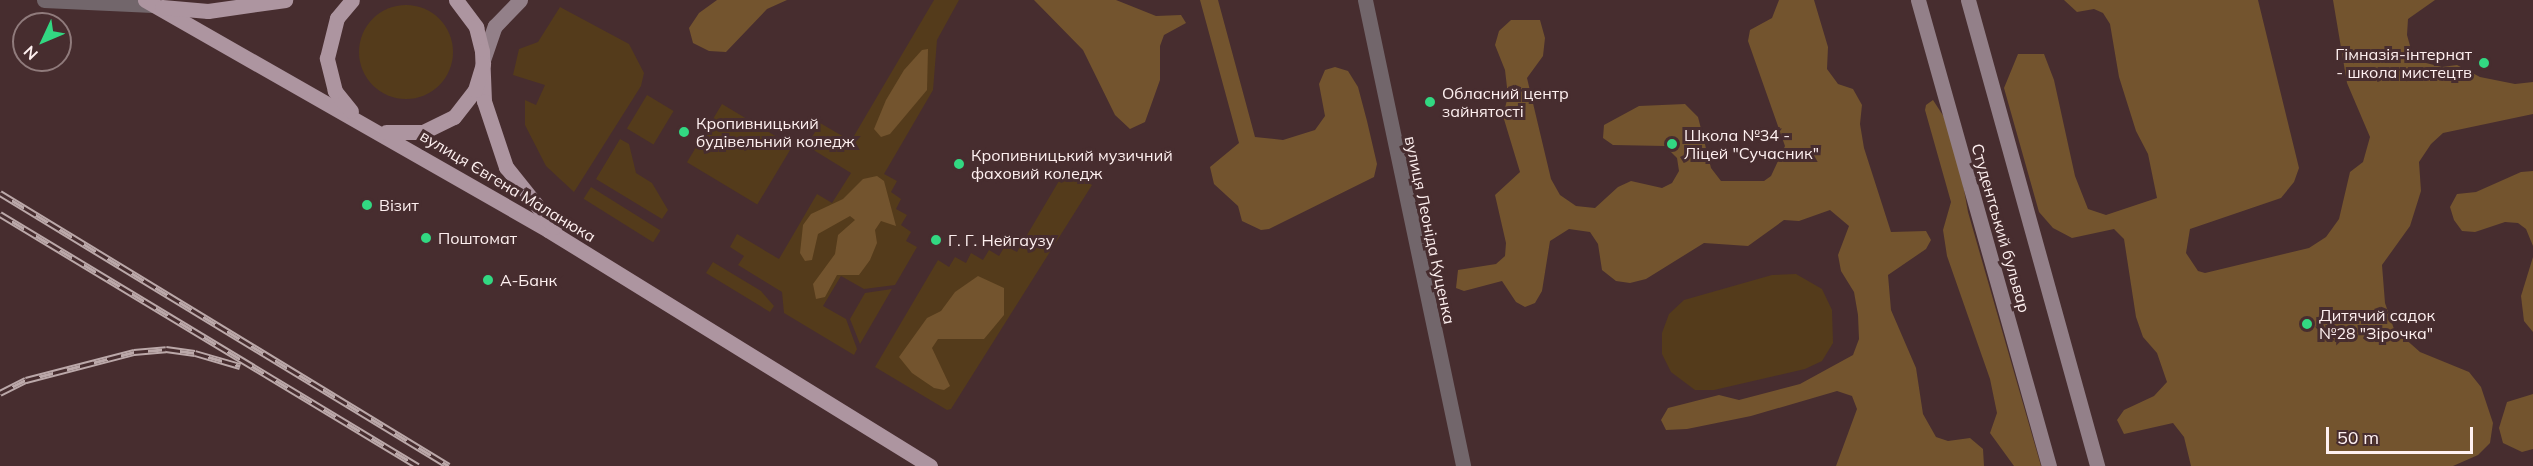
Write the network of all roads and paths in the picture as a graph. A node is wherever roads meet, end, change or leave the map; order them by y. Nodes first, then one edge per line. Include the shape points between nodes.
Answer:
1 (44, 0) edge
2 (285, 0) edge
3 (352, 0) edge
4 (456, 0) edge
5 (520, 0) edge
6 (1365, 0) edge
7 (1918, 0) edge
8 (1968, 0) edge
9 (149, 3) edge
10 (483, 63) junction
11 (364, 124) junction
12 (566, 241) junction
13 (930, 466) edge
14 (1463, 466) edge
15 (2049, 466) edge
16 (2097, 466) edge

1 - 9 street, вулиця Євгена Маланюка
2 - 9 main road via 207,10
3 - 11 main road via 338,18 327,58 335,91
4 - 10 main road via 476,27
5 - 10 street via 495,26
6 - 14 street, вулиця Леоніда Куценка
7 - 15 street, Студентський бульвар
8 - 16 street, Студентський бульвар
9 - 11 main road, вулиця Євгена Маланюка
10 - 11 main road via 466,104 440,126 406,135
10 - 12 main road via 484,101 506,167 531,203
11 - 12 main road, вулиця Євгена Маланюка
12 - 13 main road, вулиця Євгена Маланюка

